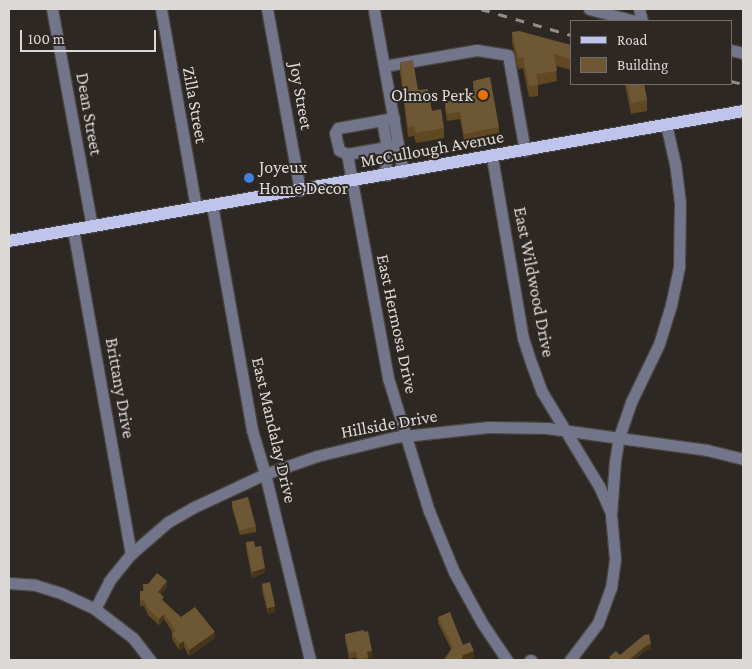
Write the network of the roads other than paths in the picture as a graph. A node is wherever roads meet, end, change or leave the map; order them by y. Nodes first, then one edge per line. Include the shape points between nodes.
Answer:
1 (52, 9) edge
2 (161, 9) edge
3 (267, 9) edge
4 (590, 9) edge
5 (374, 11) dead end
6 (630, 20) edge
7 (384, 66) junction
8 (743, 111) edge
9 (729, 114) junction
10 (394, 118) junction
11 (743, 118) edge
12 (382, 120) junction
13 (666, 124) junction
14 (398, 145) junction
15 (386, 147) junction
16 (525, 151) junction
17 (346, 154) junction
18 (492, 157) junction
19 (403, 172) junction
20 (387, 175) junction
21 (351, 181) junction
22 (300, 190) junction
23 (212, 205) junction
24 (196, 208) junction
25 (92, 226) junction
26 (74, 229) junction
27 (9, 240) edge
28 (564, 430) junction
29 (405, 436) junction
30 (619, 438) junction
31 (743, 459) edge
32 (265, 474) junction
33 (611, 515) junction
34 (131, 554) junction
35 (9, 583) edge
36 (95, 609) junction
37 (150, 660) edge
38 (310, 660) edge
39 (508, 660) edge
40 (570, 660) edge

1 - 25 street, Dean Street
2 - 24 street, Zilla Street
3 - 22 street, Joy Street
4 - 6 street
5 - 7 street
7 - 10 street
7 - 16 street via 477,50 508,55
8 - 9 main road, McCullough Avenue
9 - 11 street
9 - 13 main road, McCullough Avenue
10 - 12 street
10 - 14 street
12 - 15 street
12 - 17 street, East Hermosa Drive via 338,128 339,150
13 - 16 main road, McCullough Avenue
13 - 30 street, East Wildwood Drive via 680,203 679,266 659,344 631,402
14 - 15 street
14 - 19 street
15 - 17 street
15 - 20 street
16 - 18 main road, McCullough Avenue
17 - 21 street, East Hermosa Drive
18 - 19 main road, McCullough Avenue
18 - 28 street, East Wildwood Drive via 524,338 542,392
19 - 20 main road, McCullough Avenue
20 - 21 main road, McCullough Avenue
21 - 22 main road, McCullough Avenue
21 - 29 street, East Hermosa Drive via 388,378
22 - 23 main road, McCullough Avenue
23 - 24 main road, McCullough Avenue
23 - 32 street, East Mandalay Drive via 252,430
24 - 25 main road, McCullough Avenue
25 - 26 main road, McCullough Avenue
26 - 27 main road, McCullough Avenue
26 - 34 street, Brittany Drive
28 - 29 street, Hillside Drive via 488,427
28 - 30 street, Hillside Drive
28 - 33 street, East Wildwood Drive via 599,486
29 - 32 street, Hillside Drive via 317,456
29 - 39 street, East Hermosa Drive via 429,511 454,572 482,623
30 - 31 street, Hillside Drive via 707,450
30 - 33 street, East Wildwood Drive
32 - 34 street, Hillside Drive via 184,512
32 - 38 street, East Mandalay Drive
33 - 40 street, East Wildwood Drive via 615,559 611,588 598,623
34 - 36 street, Hillside Drive via 109,581
35 - 36 street via 35,585
36 - 37 street via 133,638

